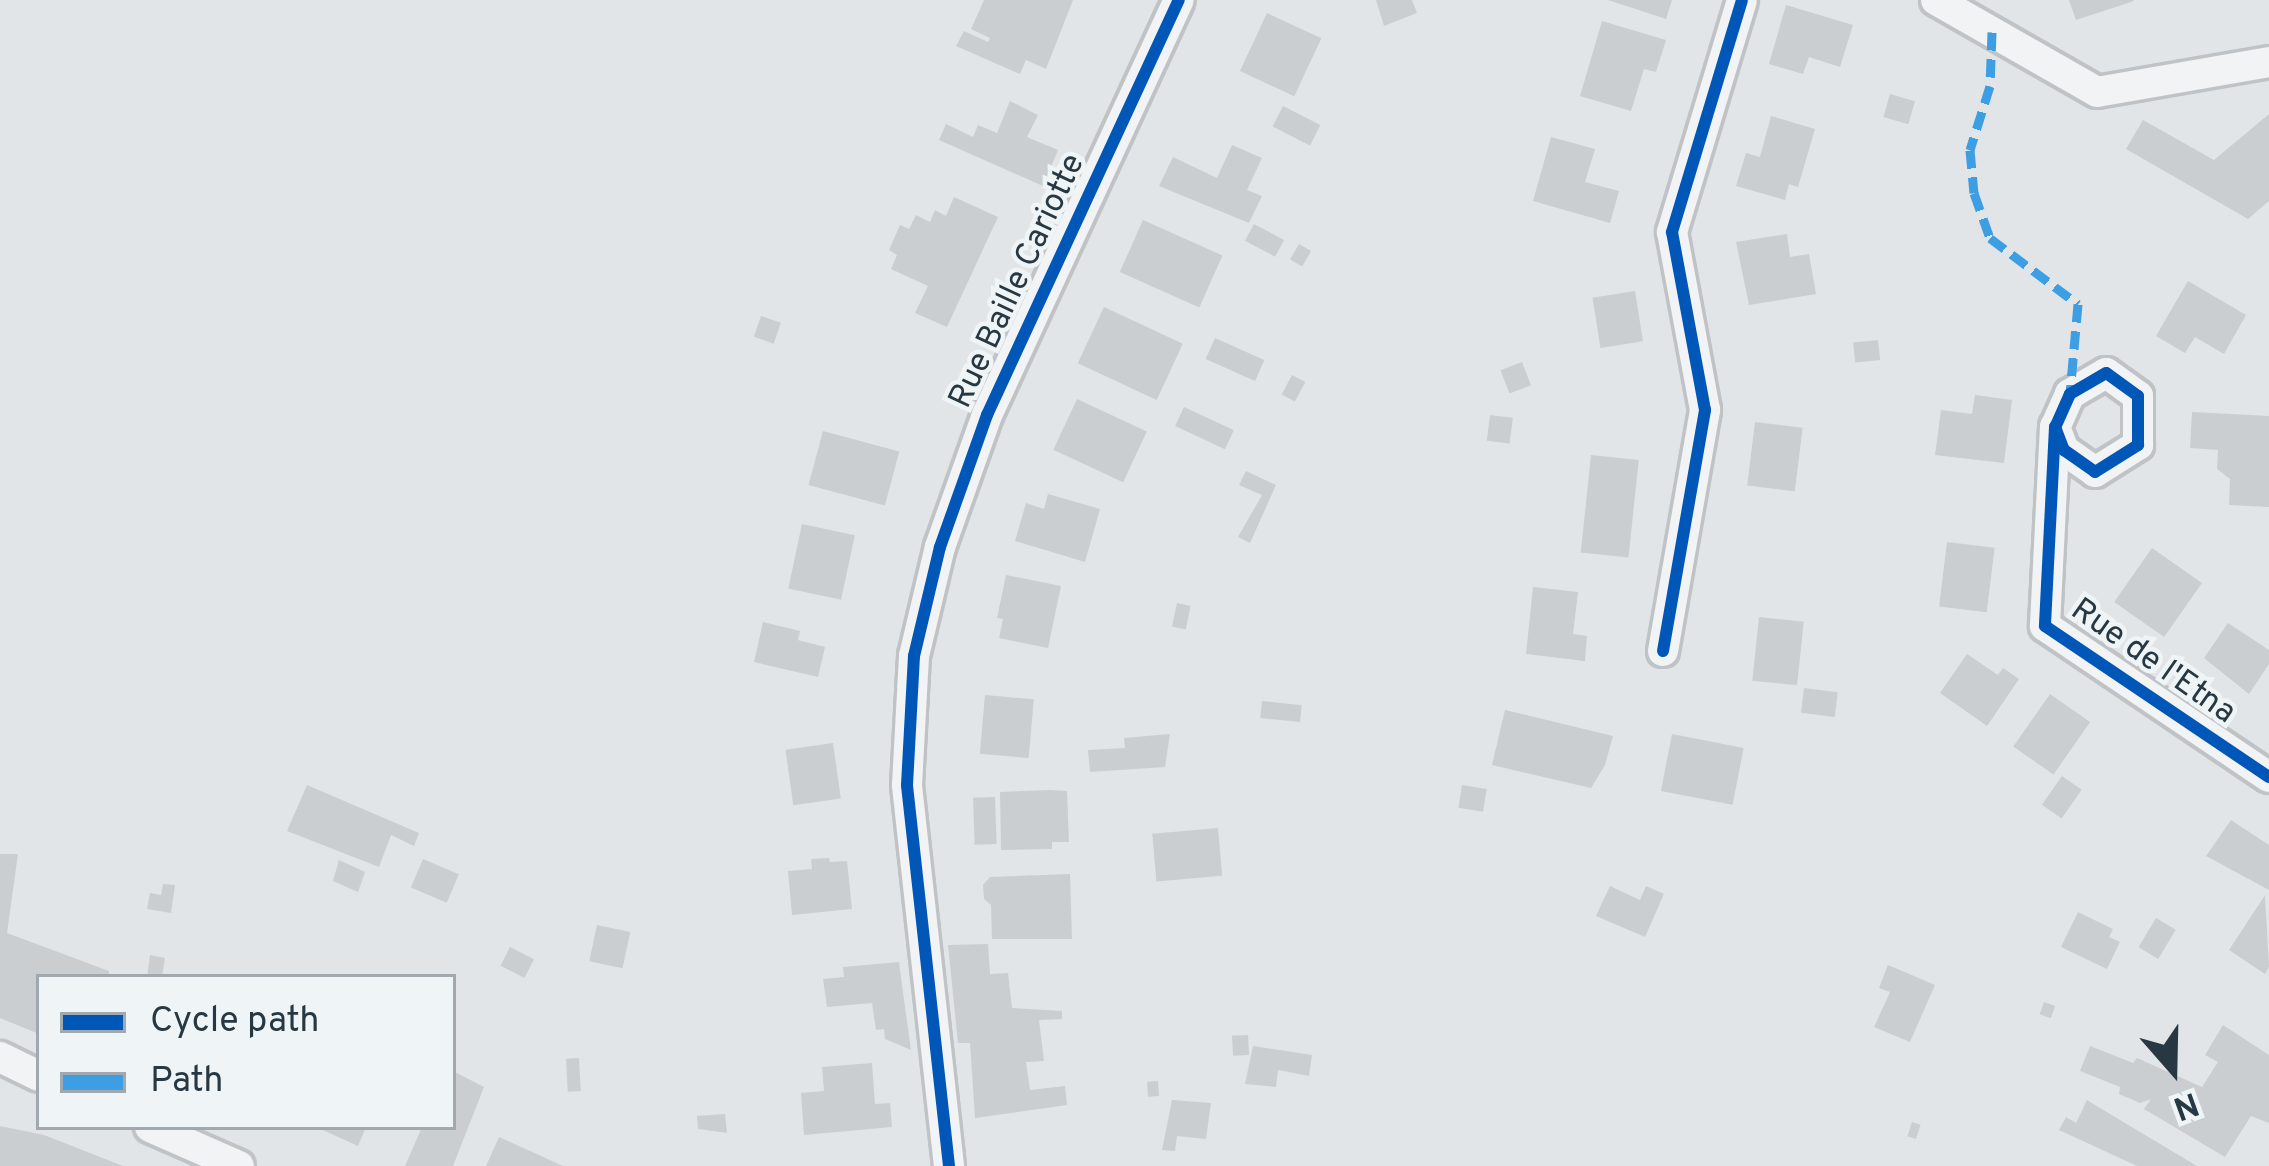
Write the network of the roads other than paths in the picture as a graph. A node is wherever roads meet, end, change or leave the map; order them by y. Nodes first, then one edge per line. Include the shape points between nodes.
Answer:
1 (1179, 0) edge
2 (1742, 0) edge
3 (1936, 0) edge
4 (2269, 62) edge
5 (2055, 427) dead end
6 (1663, 651) dead end
7 (2269, 777) edge
8 (0, 1059) edge
9 (36, 1075) edge
10 (157, 1130) edge
11 (239, 1166) edge
12 (949, 1166) edge

1 - 12 street, Rue Baille Cariotte via 987,415 940,547 914,656 907,784
2 - 6 street via 1672,232 1705,410
3 - 4 street via 2097,92
5 - 7 street, Rue de l'Etna via 2045,626
8 - 9 street
10 - 11 street

